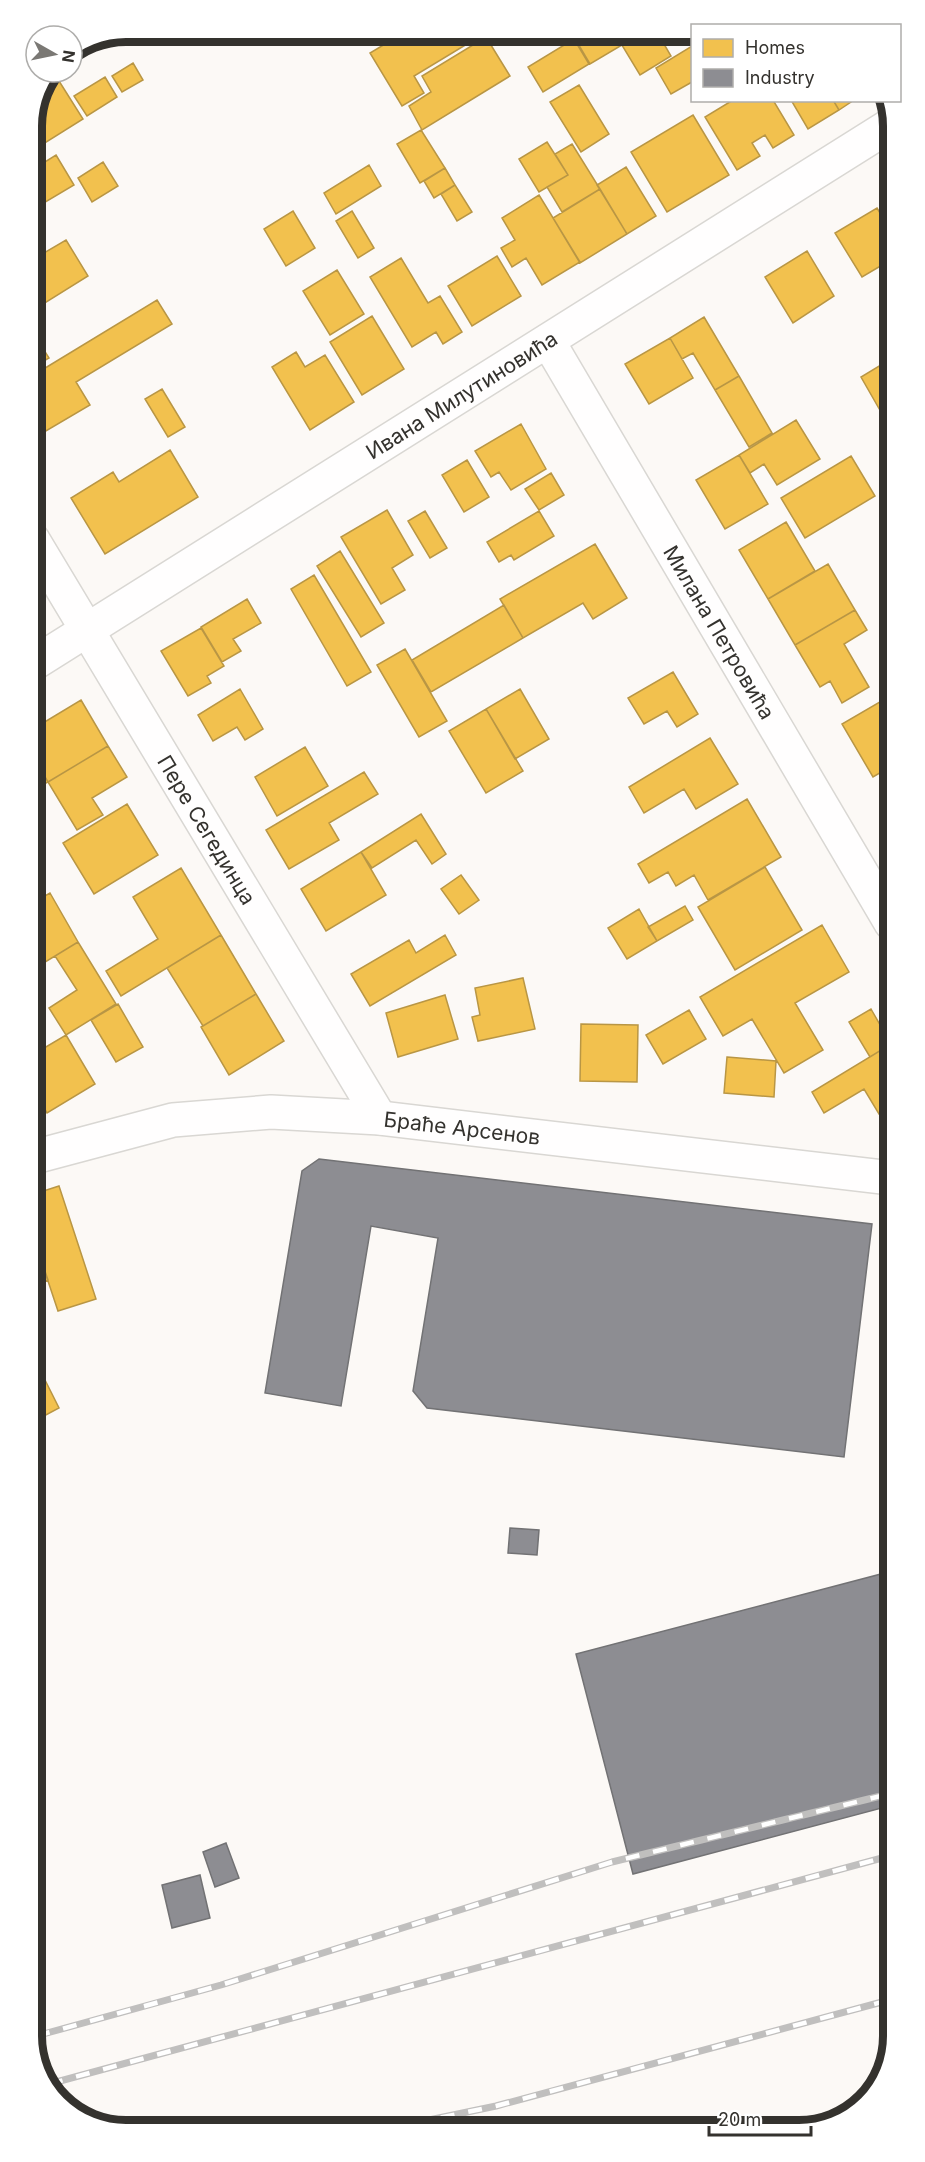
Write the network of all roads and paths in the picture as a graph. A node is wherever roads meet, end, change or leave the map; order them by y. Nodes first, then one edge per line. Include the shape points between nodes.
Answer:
1 (883, 130) edge
2 (548, 341) junction
3 (42, 555) edge
4 (88, 631) junction
5 (42, 659) edge
6 (883, 909) edge
7 (380, 1118) junction
8 (42, 1155) edge
9 (883, 1177) edge

1 - 2 street, Ивана Милутиновића
2 - 4 street, Ивана Милутиновића
2 - 6 street, Милана Петровића
3 - 4 street, Пере Сегединца
4 - 5 street, Ивана Милутиновића
4 - 7 street, Пере Сегединца
7 - 8 street, Браће Арсенов via 271,1112 173,1120
7 - 9 street, Браће Арсенов

